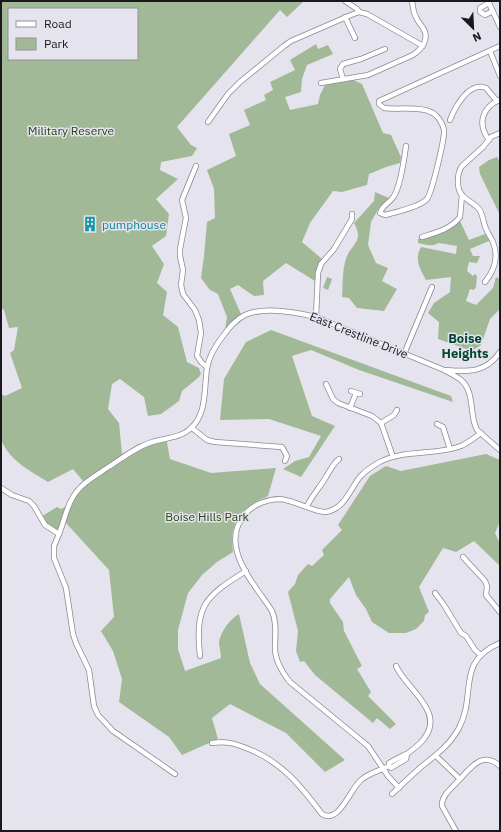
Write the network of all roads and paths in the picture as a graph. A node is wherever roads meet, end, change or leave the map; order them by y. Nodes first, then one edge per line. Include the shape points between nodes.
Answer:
1 (345, 1) edge
2 (412, 1) edge
3 (489, 2) edge
4 (493, 11) junction
5 (359, 12) junction
6 (345, 17) junction
7 (500, 27) edge
8 (355, 38) dead end
9 (423, 46) junction
10 (500, 46) edge
11 (385, 49) dead end
12 (490, 51) junction
13 (500, 76) edge
14 (342, 79) junction
15 (320, 83) dead end
16 (499, 100) edge
17 (450, 120) dead end
18 (208, 122) dead end
19 (500, 133) edge
20 (489, 140) junction
21 (406, 146) dead end
22 (196, 166) dead end
23 (462, 195) junction
24 (352, 214) dead end
25 (422, 237) dead end
26 (485, 282) dead end
27 (432, 287) dead end
28 (316, 317) junction
29 (500, 352) edge
30 (404, 354) junction
31 (207, 367) junction
32 (444, 370) junction
33 (326, 384) dead end
34 (356, 392) dead end
35 (350, 408) junction
36 (397, 410) dead end
37 (381, 422) junction
38 (437, 424) dead end
39 (192, 428) junction
40 (481, 433) junction
41 (450, 450) junction
42 (500, 450) edge
43 (393, 457) junction
44 (339, 458) dead end
45 (285, 461) dead end
46 (1, 488) edge
47 (307, 506) junction
48 (59, 534) junction
49 (463, 557) dead end
50 (246, 571) junction
51 (435, 593) dead end
52 (500, 612) edge
53 (500, 643) edge
54 (481, 655) junction
55 (200, 656) dead end
56 (396, 666) dead end
57 (212, 743) dead end
58 (436, 756) junction
59 (500, 766) edge
60 (383, 769) junction
61 (175, 774) dead end
62 (460, 778) junction
63 (399, 788) junction
64 (392, 794) dead end
65 (456, 831) edge

1 - 5 street
2 - 9 street via 415,16 426,35
3 - 4 street
3 - 4 street via 480,8 480,12 484,15
4 - 7 street
5 - 6 street
5 - 9 street
6 - 8 street
6 - 18 street via 284,46 228,94
9 - 14 street via 413,55 368,75
10 - 12 street
11 - 14 street via 343,64 340,69
12 - 13 street
12 - 21 street via 380,101 379,104 384,108 433,113 440,120 444,130 434,180 427,199 419,204 382,215 382,207 395,195
14 - 15 street
16 - 17 street via 486,88 479,87 461,99
16 - 20 street via 487,108 482,119 483,129
19 - 20 street
20 - 23 street via 460,169 458,186
22 - 31 street via 182,200 186,218 180,249 181,285 183,294 199,320 201,334 198,356
23 - 25 street via 458,220 441,232
23 - 26 street via 480,211 493,243 495,266
24 - 28 street via 352,219 334,249 321,264 318,273
27 - 30 street
28 - 30 street, East Crestline Drive
28 - 31 street, East Crestline Drive via 267,310 244,316 236,321 220,340
29 - 32 street via 479,370
30 - 32 street, East Crestline Drive
31 - 39 street, East Crestline Drive via 203,405
32 - 40 street via 465,384 471,398 474,422
33 - 35 street via 338,404
34 - 35 street
35 - 37 street
36 - 37 street via 394,415
37 - 43 street
38 - 41 street via 443,427
39 - 45 street via 207,440 214,442 282,447 287,456
39 - 48 street via 182,434 140,446 88,481 72,499
40 - 41 street via 462,446
40 - 42 street
41 - 43 street
43 - 47 street via 380,461 366,472 338,507 321,512
44 - 47 street
46 - 48 street via 28,501 34,506 45,525
47 - 50 street via 288,500 272,500 256,505 243,516 236,532 235,546
48 - 61 street via 54,546 54,558 66,588 73,634 88,670 98,715 113,731
49 - 52 street via 485,581 488,598
50 - 55 street via 220,588 205,606 198,627
50 - 60 street via 275,618 276,659 285,676 368,746
51 - 54 street via 461,633
53 - 54 street
54 - 58 street via 471,670 467,707 462,722 452,739
56 - 60 street via 428,709 431,719 424,739 407,754 406,759 391,768 389,766
57 - 60 street via 234,743 258,752 291,775 322,814 329,816 343,806 359,782
58 - 62 street
58 - 63 street
59 - 62 street via 493,761 481,760
60 - 63 street
62 - 65 street via 442,802
63 - 64 street

